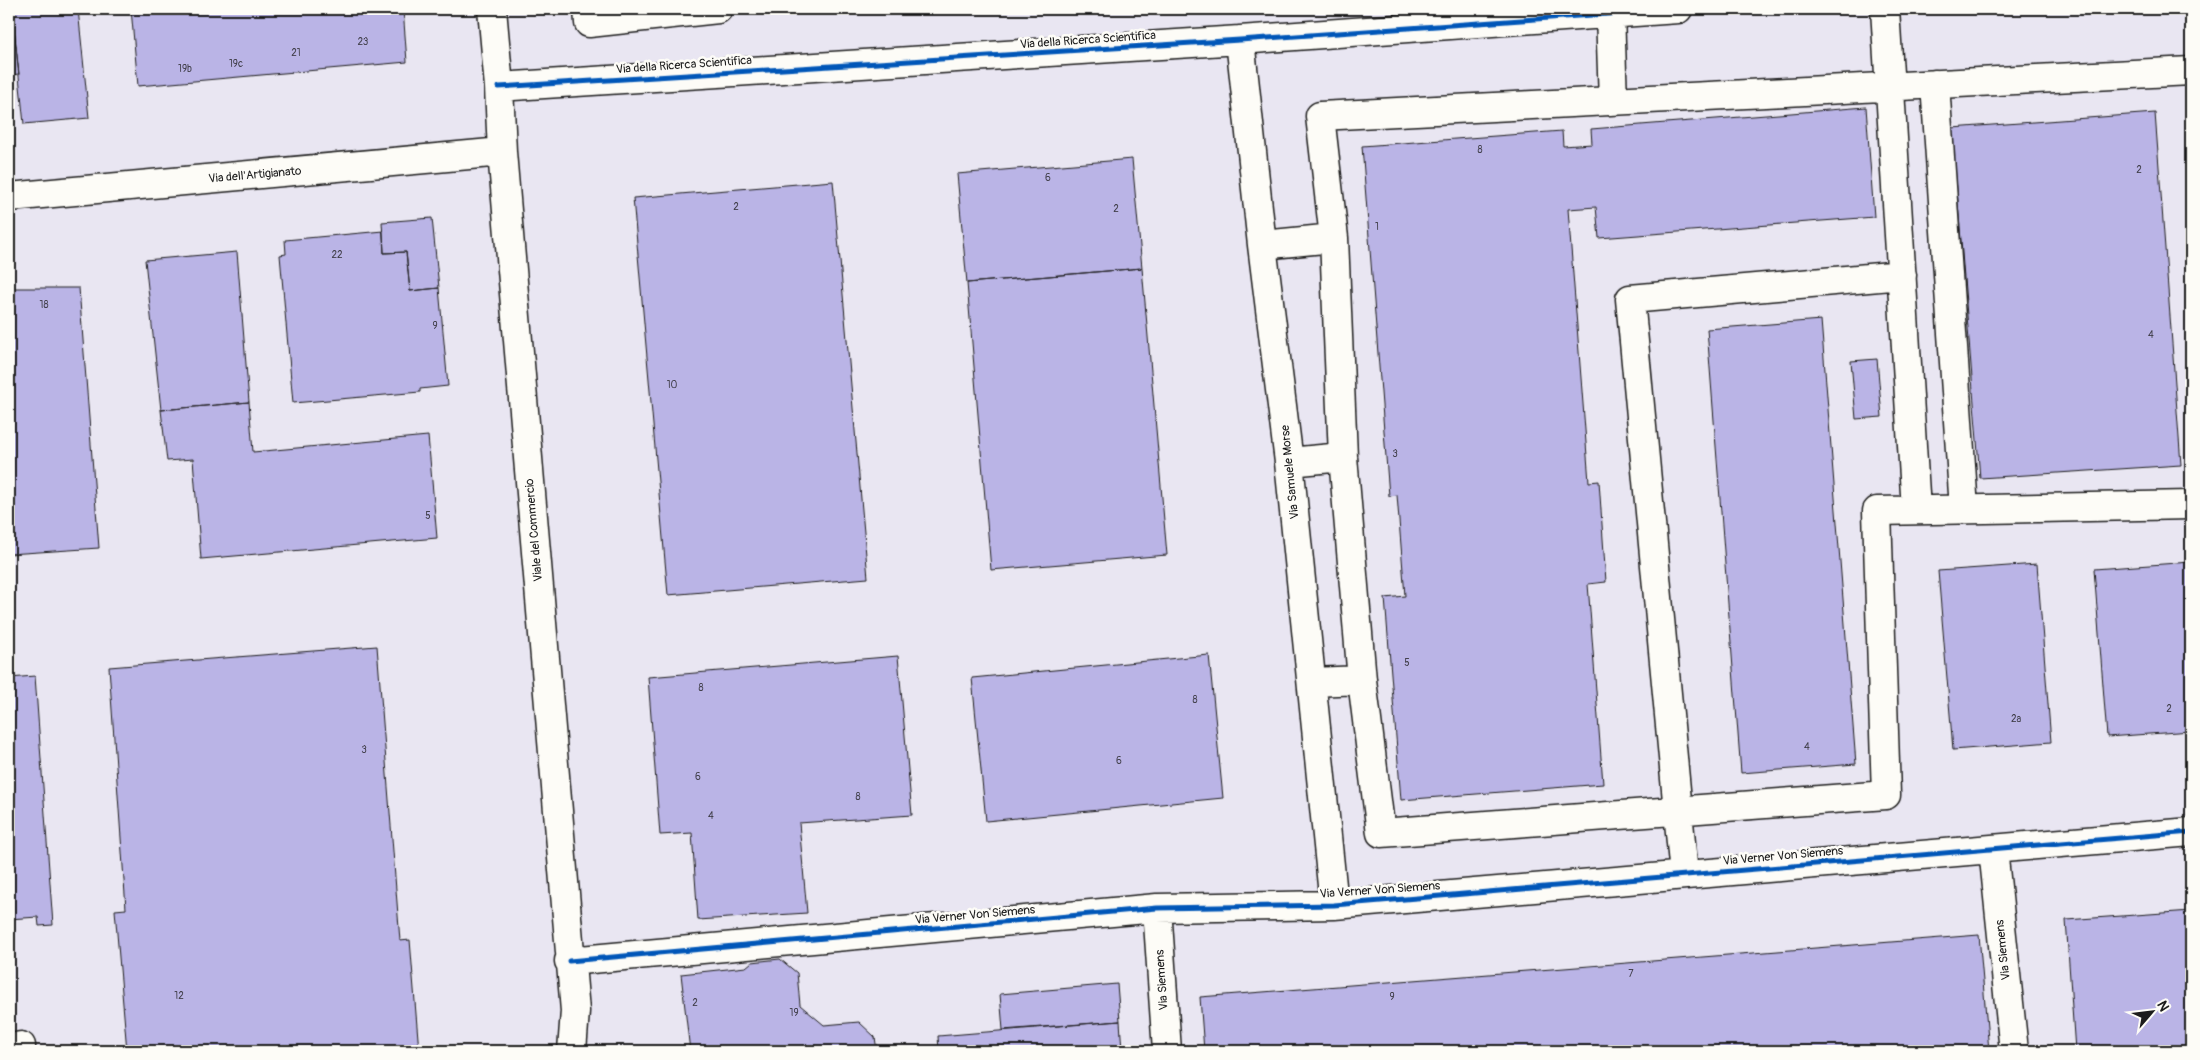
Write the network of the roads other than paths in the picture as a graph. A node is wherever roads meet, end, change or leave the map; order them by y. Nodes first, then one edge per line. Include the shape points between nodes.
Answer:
1 (492, 9) edge
2 (588, 9) edge
3 (718, 9) edge
4 (1678, 9) edge
5 (1885, 9) edge
6 (1608, 11) edge
7 (1240, 40) junction
8 (2191, 71) edge
9 (1936, 84) junction
10 (1891, 86) junction
11 (499, 87) junction
12 (1612, 101) junction
13 (502, 152) junction
14 (9, 196) edge
15 (1334, 238) junction
16 (1262, 245) junction
17 (1902, 275) junction
18 (1343, 457) junction
19 (1289, 462) junction
20 (2191, 505) edge
21 (1964, 509) junction
22 (1916, 510) junction
23 (1362, 680) junction
24 (1312, 682) junction
25 (1678, 810) junction
26 (2191, 832) edge
27 (1993, 848) junction
28 (1684, 875) junction
29 (1334, 905) junction
30 (1157, 908) junction
31 (569, 961) junction
32 (575, 1011) junction
33 (572, 1051) edge
34 (583, 1051) edge
35 (1168, 1051) edge
36 (2014, 1051) edge

1 - 11 street, Viale del Commercio
2 - 3 street via 589,23
4 - 6 street, Via della Ricerca Scientifica
5 - 10 street
6 - 7 street, Via della Ricerca Scientifica
6 - 12 street
7 - 11 street, Via della Ricerca Scientifica
7 - 16 street, Via Samuele Morse
8 - 9 street
9 - 10 street
9 - 21 street
10 - 12 street
10 - 17 street
11 - 13 street, Viale del Commercio
12 - 15 street via 1320,116
13 - 14 street, Via dell'Artigianato
13 - 31 street, Viale del Commercio
15 - 16 street
15 - 18 street
16 - 19 street, Via Samuele Morse
17 - 22 street
17 - 25 street via 1630,299
18 - 19 street
18 - 23 street
19 - 24 street, Via Samuele Morse
20 - 21 street
21 - 22 street
22 - 25 street via 1878,511 1886,795
23 - 24 street
23 - 25 street via 1381,833
24 - 29 street, Via Samuele Morse
25 - 28 street
26 - 27 street, Via Verner Von Siemens
27 - 28 street, Via Verner Von Siemens
27 - 36 street, Via Siemens
28 - 29 street, Via Verner Von Siemens
29 - 30 street, Via Verner Von Siemens
30 - 31 street, Via Verner Von Siemens
30 - 35 street, Via Siemens
31 - 32 street, Viale del Commercio
32 - 33 street, Viale del Commercio
32 - 34 street

